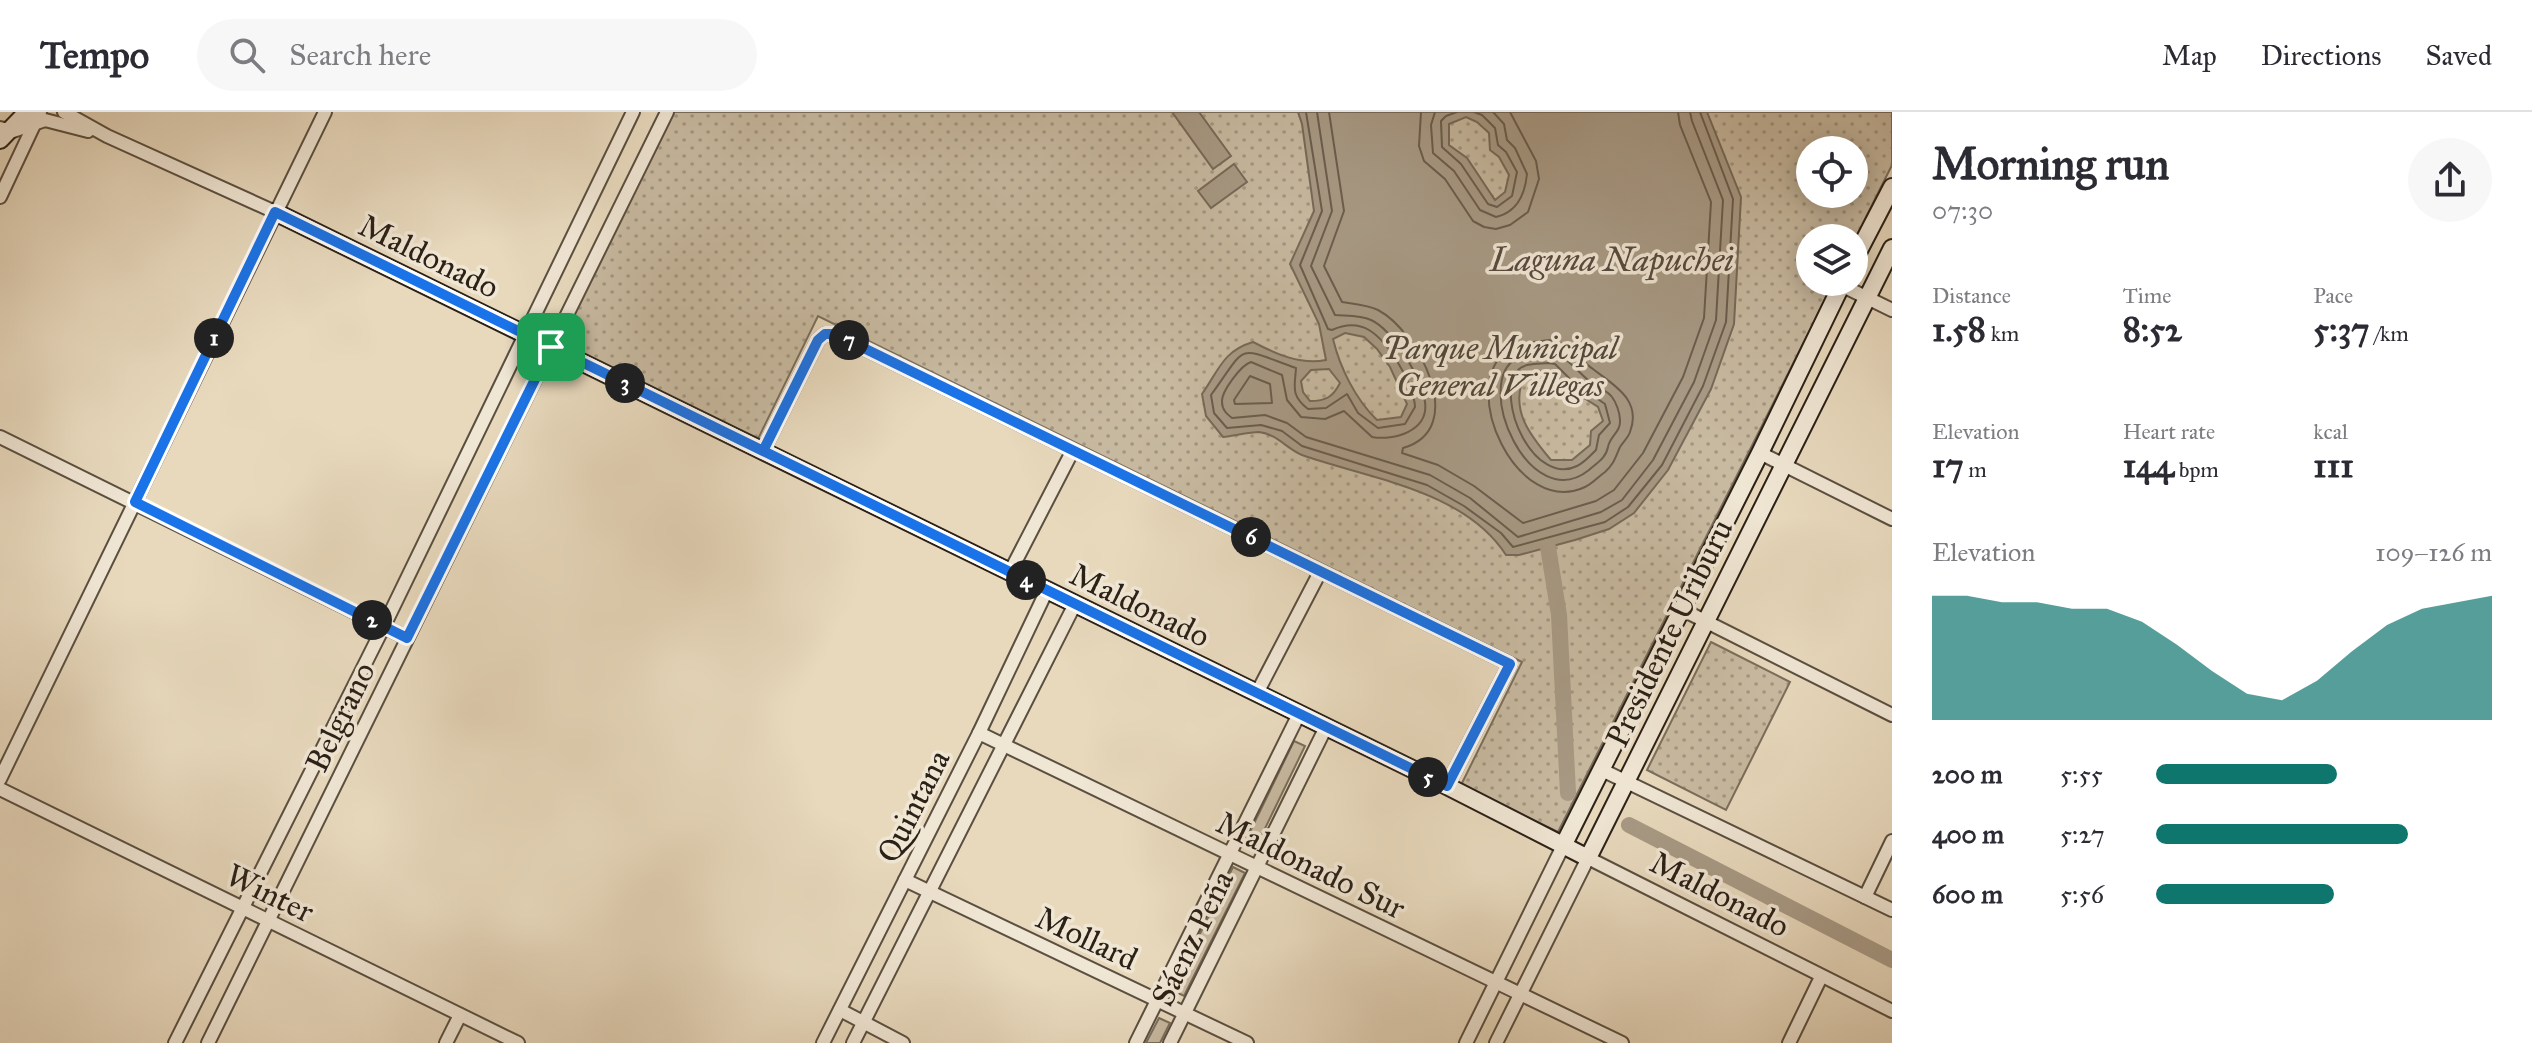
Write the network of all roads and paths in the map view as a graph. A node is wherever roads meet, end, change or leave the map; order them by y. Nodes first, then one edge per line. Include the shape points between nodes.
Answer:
1 (64, 112) edge
2 (325, 112) edge
3 (633, 112) edge
4 (667, 112) edge
5 (34, 115) edge
6 (2, 133) edge
7 (107, 136) junction
8 (1892, 187) edge
9 (0, 197) edge
10 (275, 212) junction
11 (1868, 233) edge
12 (1892, 248) edge
13 (1836, 296) edge
14 (1864, 296) edge
15 (1867, 298) junction
16 (1892, 310) edge
17 (525, 335) junction
18 (551, 347) junction
19 (0, 437) edge
20 (1073, 450) junction
21 (763, 451) junction
22 (1760, 453) junction
23 (1783, 463) junction
24 (135, 502) junction
25 (1892, 519) edge
26 (1010, 572) junction
27 (1320, 572) junction
28 (1047, 590) junction
29 (1075, 604) junction
30 (1681, 609) junction
31 (1705, 620) junction
32 (384, 626) junction
33 (407, 638) junction
34 (1257, 693) junction
35 (1299, 714) junction
36 (1892, 715) edge
37 (1326, 727) junction
38 (979, 733) junction
39 (1004, 745) junction
40 (1602, 770) junction
41 (0, 779) edge
42 (1627, 782) junction
43 (1447, 786) junction
44 (0, 789) edge
45 (1892, 841) edge
46 (1563, 846) junction
47 (1228, 854) junction
48 (1588, 858) junction
49 (1256, 868) junction
50 (905, 880) junction
51 (929, 891) junction
52 (1865, 897) junction
53 (242, 908) junction
54 (1892, 910) edge
55 (268, 921) junction
56 (1821, 977) junction
57 (1495, 982) junction
58 (1520, 994) junction
59 (1156, 999) junction
60 (840, 1010) junction
61 (1892, 1011) edge
62 (1184, 1013) junction
63 (460, 1015) junction
64 (863, 1022) junction
65 (175, 1043) edge
66 (208, 1043) edge
67 (446, 1043) edge
68 (518, 1043) edge
69 (823, 1043) edge
70 (853, 1043) edge
71 (903, 1043) edge
72 (1136, 1043) edge
73 (1170, 1043) edge
74 (1247, 1043) edge
75 (1466, 1043) edge
76 (1496, 1043) edge
77 (1622, 1043) edge
78 (1789, 1043) edge

1 - 7 street
2 - 10 street
3 - 17 street, Belgrano
4 - 18 street, Belgrano
5 - 6 street
5 - 7 street
5 - 9 street
7 - 10 street
8 - 11 street
10 - 17 street, Maldonado
10 - 24 street
12 - 15 street, Presidente Uriburu
13 - 22 street, Presidente Uriburu
14 - 15 street
15 - 16 street
15 - 23 street, Presidente Uriburu
17 - 18 street, Maldonado
17 - 32 street, Belgrano
18 - 21 street, Maldonado
18 - 33 street, Belgrano
19 - 24 street
20 - 21 street via 848,340 825,334
20 - 26 street
20 - 27 street
21 - 26 street, Maldonado
22 - 23 street
22 - 30 street, Presidente Uriburu
23 - 25 street
23 - 31 street, Presidente Uriburu
24 - 32 street
24 - 41 street
26 - 28 street, Maldonado
27 - 34 street
27 - 43 street via 1510,664
28 - 29 street, Maldonado
28 - 38 street, Quintana
29 - 34 street, Maldonado
29 - 39 street, Quintana
30 - 31 street
30 - 40 street, Presidente Uriburu
31 - 36 street
31 - 42 street, Presidente Uriburu
32 - 33 street
32 - 53 street, Belgrano
33 - 55 street, Belgrano
34 - 35 street, Maldonado
35 - 37 street, Maldonado
35 - 47 street, Sáenz Peña
37 - 43 street, Maldonado
37 - 49 street, Sáenz Peña
38 - 39 street, Maldonado Sur
38 - 50 street, Quintana
39 - 47 street, Maldonado Sur
39 - 51 street, Quintana
40 - 42 street
40 - 46 street, Presidente Uriburu
42 - 48 street, Presidente Uriburu
42 - 52 street
43 - 46 street, Maldonado
44 - 53 street, Winter
45 - 52 street
46 - 48 street, Maldonado
46 - 57 street, Presidente Uriburu
47 - 49 street, Maldonado Sur
47 - 59 street, Sáenz Peña
48 - 56 street, Maldonado
48 - 58 street, Presidente Uriburu
49 - 57 street, Maldonado Sur
49 - 62 street, Sáenz Peña
50 - 51 street, Mollard
50 - 60 street, Quintana
51 - 59 street, Mollard
51 - 64 street, Quintana
52 - 54 street
53 - 55 street, Winter
53 - 65 street, Belgrano
55 - 63 street, Winter
55 - 66 street, Belgrano
56 - 61 street, Maldonado
56 - 78 street
57 - 58 street, Maldonado Sur
57 - 75 street, Presidente Uriburu
58 - 76 street, Presidente Uriburu
58 - 77 street, Maldonado Sur
59 - 62 street, Mollard
59 - 72 street, Sáenz Peña
60 - 64 street
60 - 69 street, Quintana
62 - 73 street, Sáenz Peña
62 - 74 street, Mollard
63 - 67 street
63 - 68 street, Winter
64 - 70 street, Quintana
64 - 71 street

